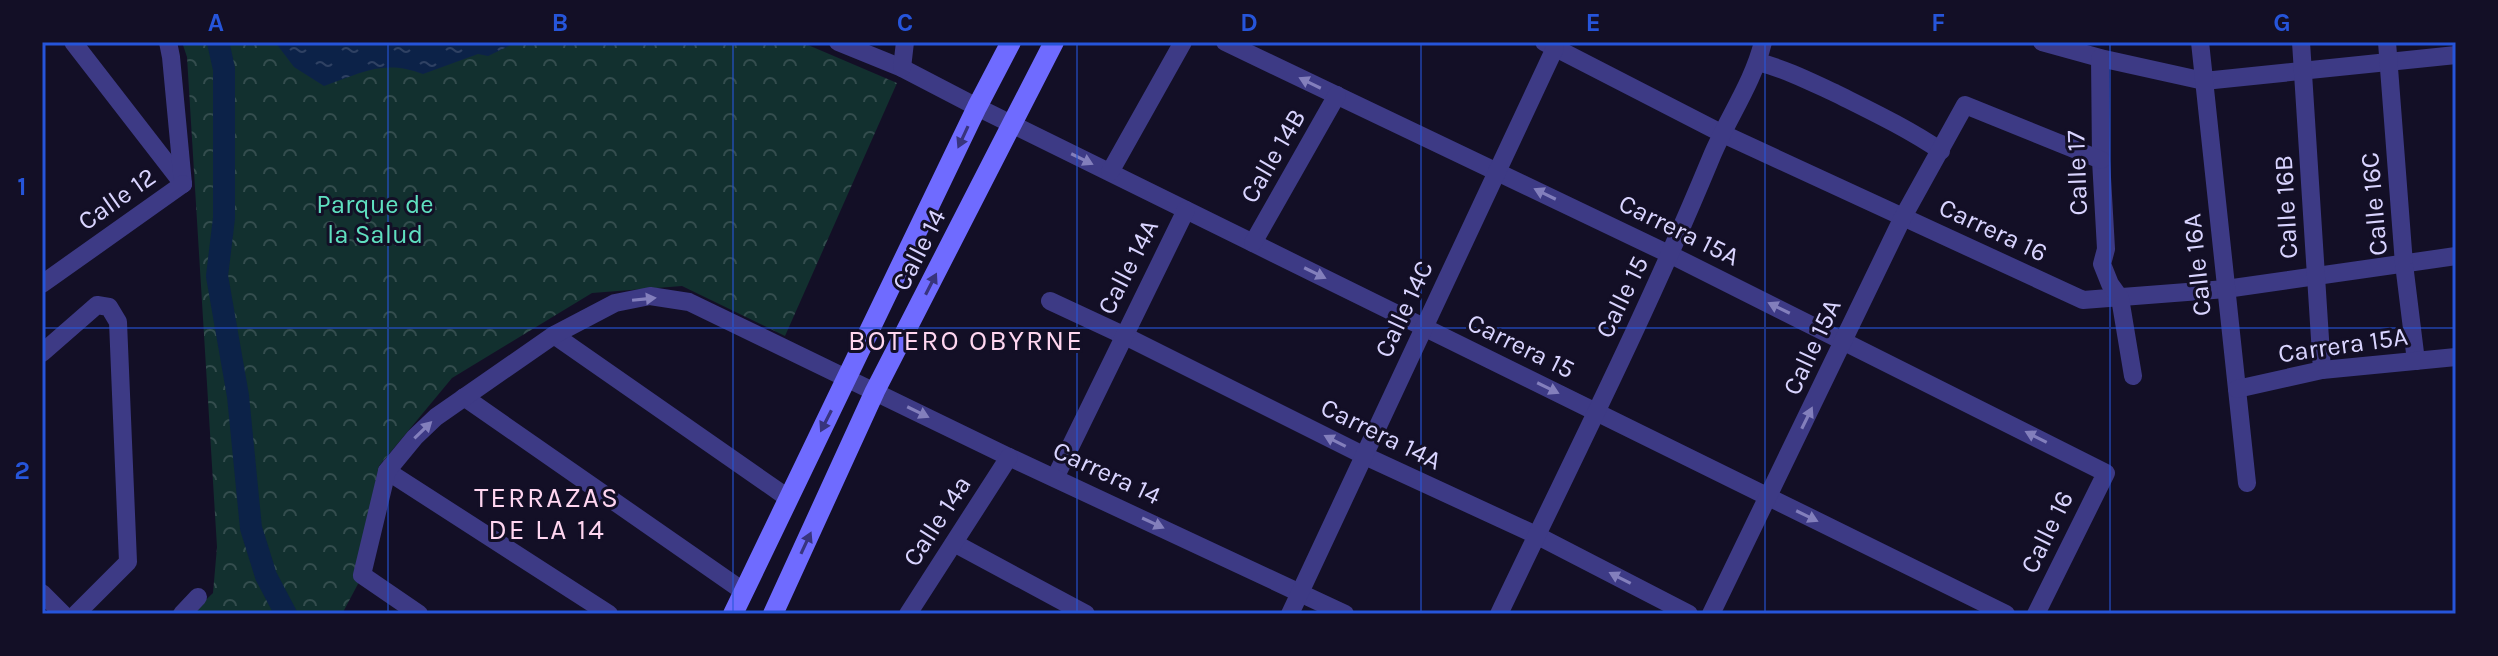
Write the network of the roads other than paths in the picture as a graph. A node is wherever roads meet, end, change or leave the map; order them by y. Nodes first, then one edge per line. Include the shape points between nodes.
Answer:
1 (73, 42) edge
2 (168, 42) edge
3 (838, 42) edge
4 (905, 42) edge
5 (1011, 42) edge
6 (1054, 42) edge
7 (1183, 42) edge
8 (1225, 42) edge
9 (1763, 42) edge
10 (2042, 42) edge
11 (2200, 42) edge
12 (2301, 42) edge
13 (2387, 42) edge
14 (1549, 45) edge
15 (2456, 55) edge
16 (2100, 58) junction
17 (1758, 62) junction
18 (2389, 63) junction
19 (902, 68) junction
20 (2305, 69) junction
21 (2204, 81) junction
22 (1337, 95) junction
23 (977, 107) junction
24 (1012, 124) junction
25 (1721, 133) junction
26 (1941, 151) junction
27 (2101, 160) junction
28 (1496, 171) junction
29 (1110, 172) junction
30 (183, 184) junction
31 (1186, 210) junction
32 (1903, 217) junction
33 (1253, 243) junction
34 (1671, 255) junction
35 (2456, 256) edge
36 (2404, 264) junction
37 (2315, 275) junction
38 (42, 284) edge
39 (2226, 289) junction
40 (2120, 298) junction
41 (1050, 301) dead end
42 (1425, 327) junction
43 (554, 335) junction
44 (1123, 335) junction
45 (1844, 341) junction
46 (42, 353) edge
47 (2456, 357) edge
48 (2416, 361) junction
49 (2322, 370) junction
50 (2133, 376) dead end
51 (848, 377) junction
52 (2237, 389) junction
53 (875, 391) junction
54 (464, 397) junction
55 (1595, 412) junction
56 (1365, 456) junction
57 (1009, 457) junction
58 (387, 471) junction
59 (2106, 473) joint
60 (1055, 478) junction
61 (2247, 483) dead end
62 (1769, 497) junction
63 (788, 498) junction
64 (1536, 535) junction
65 (954, 543) junction
66 (743, 591) junction
67 (1301, 592) junction
68 (42, 593) edge
69 (198, 597) dead end
70 (63, 614) edge
71 (76, 614) edge
72 (182, 614) edge
73 (419, 614) edge
74 (609, 614) edge
75 (733, 614) edge
76 (773, 614) edge
77 (908, 614) edge
78 (1086, 614) edge
79 (1290, 614) edge
80 (1345, 614) edge
81 (1499, 614) edge
82 (1689, 614) edge
83 (1711, 614) edge
84 (2006, 614) edge
85 (2036, 614) edge

1 - 30 street
2 - 30 street
3 - 19 street
4 - 19 street
5 - 23 main road, Calle 14
6 - 24 main road, Calle 14
7 - 29 street
22 -> 8 street, Carrera 15A
9 - 17 street, Calle 15
10 - 16 street
11 - 21 street, Calle 16A
12 - 20 street, Calle 16B
13 - 18 street, Calle 16C
14 - 25 street, Carrera 16
14 - 28 street, Calle 14C
15 - 18 street
16 - 21 street
16 - 27 street, Calle 17
17 - 25 street, Calle 15
17 - 26 street via 1862,106
18 - 20 street
18 - 36 street, Calle 16C
19 - 23 street
20 - 21 street
20 - 37 street, Calle 16B
21 - 39 street, Calle 16A
22 - 28 street, Carrera 15A
22 - 33 street, Calle 14B
23 - 24 street
23 -> 51 main road, Calle 14
24 -> 29 street, Carrera 15
53 -> 24 main road, Calle 14
25 - 32 street, Carrera 16
25 - 34 street, Calle 15
26 - 27 street, Calle 15A via 1965,105
26 - 32 street, Calle 15A
27 - 40 street, Calle 17 via 2106,249 2102,264
34 -> 28 street, Carrera 15A
28 - 42 street, Calle 14C
29 - 31 street, Carrera 15
30 - 38 street, Calle 12
31 - 33 street, Carrera 15
31 - 44 street, Calle 14A
32 - 40 street, Carrera 16 via 2083,300
32 - 45 street, Calle 15A
33 -> 42 street, Carrera 15
45 -> 34 street, Carrera 15A
34 - 55 street, Calle 15
35 - 36 street, Carrera 16
36 - 37 street, Carrera 16
36 - 48 street, Calle 16C
37 - 39 street, Carrera 16
37 - 49 street, Calle 16B
39 - 40 street, Carrera 16
39 - 52 street, Calle 16A
40 - 50 street, Calle 17
41 - 44 street, Carrera 14A
42 -> 55 street, Carrera 15
42 - 56 street, Calle 14C
43 -> 51 street, Carrera 14 via 615,303 650,296 689,302
43 - 54 street, Carrera 14
43 - 63 street
56 -> 44 street, Carrera 14A
44 - 60 street, Calle 14A
59 -> 45 street, Carrera 15A
62 -> 45 street, Calle 15A
46 - 71 street via 97,305 109,307 118,322 128,562
47 - 48 street, Carrera 15A
48 - 49 street, Carrera 15A
49 - 52 street, Carrera 15A
51 - 53 street, Carrera 14
51 -> 63 main road, Calle 14
52 - 61 street, Calle 16A
53 -> 57 street, Carrera 14
76 -> 53 main road, Calle 14
58 -> 54 street, Carrera 14 via 415,437
54 - 66 street
55 - 62 street, Carrera 15
55 - 64 street, Calle 15
56 - 64 street, Carrera 14A
56 - 67 street, Calle 14C
57 - 60 street, Carrera 14
57 - 65 street, Calle 14a
58 - 73 street via 362,575
58 - 74 street
59 - 85 street, Calle 16
60 -> 67 street, Carrera 14
62 - 83 street, Calle 15A
62 -> 84 street, Carrera 15
63 - 66 main road, Calle 14
64 - 81 street, Calle 15
82 -> 64 street, Carrera 14A
65 - 77 street, Calle 14a
65 - 78 street
66 - 75 main road, Calle 14
67 - 79 street
67 - 80 street, Carrera 14
68 - 70 street
69 - 72 street

